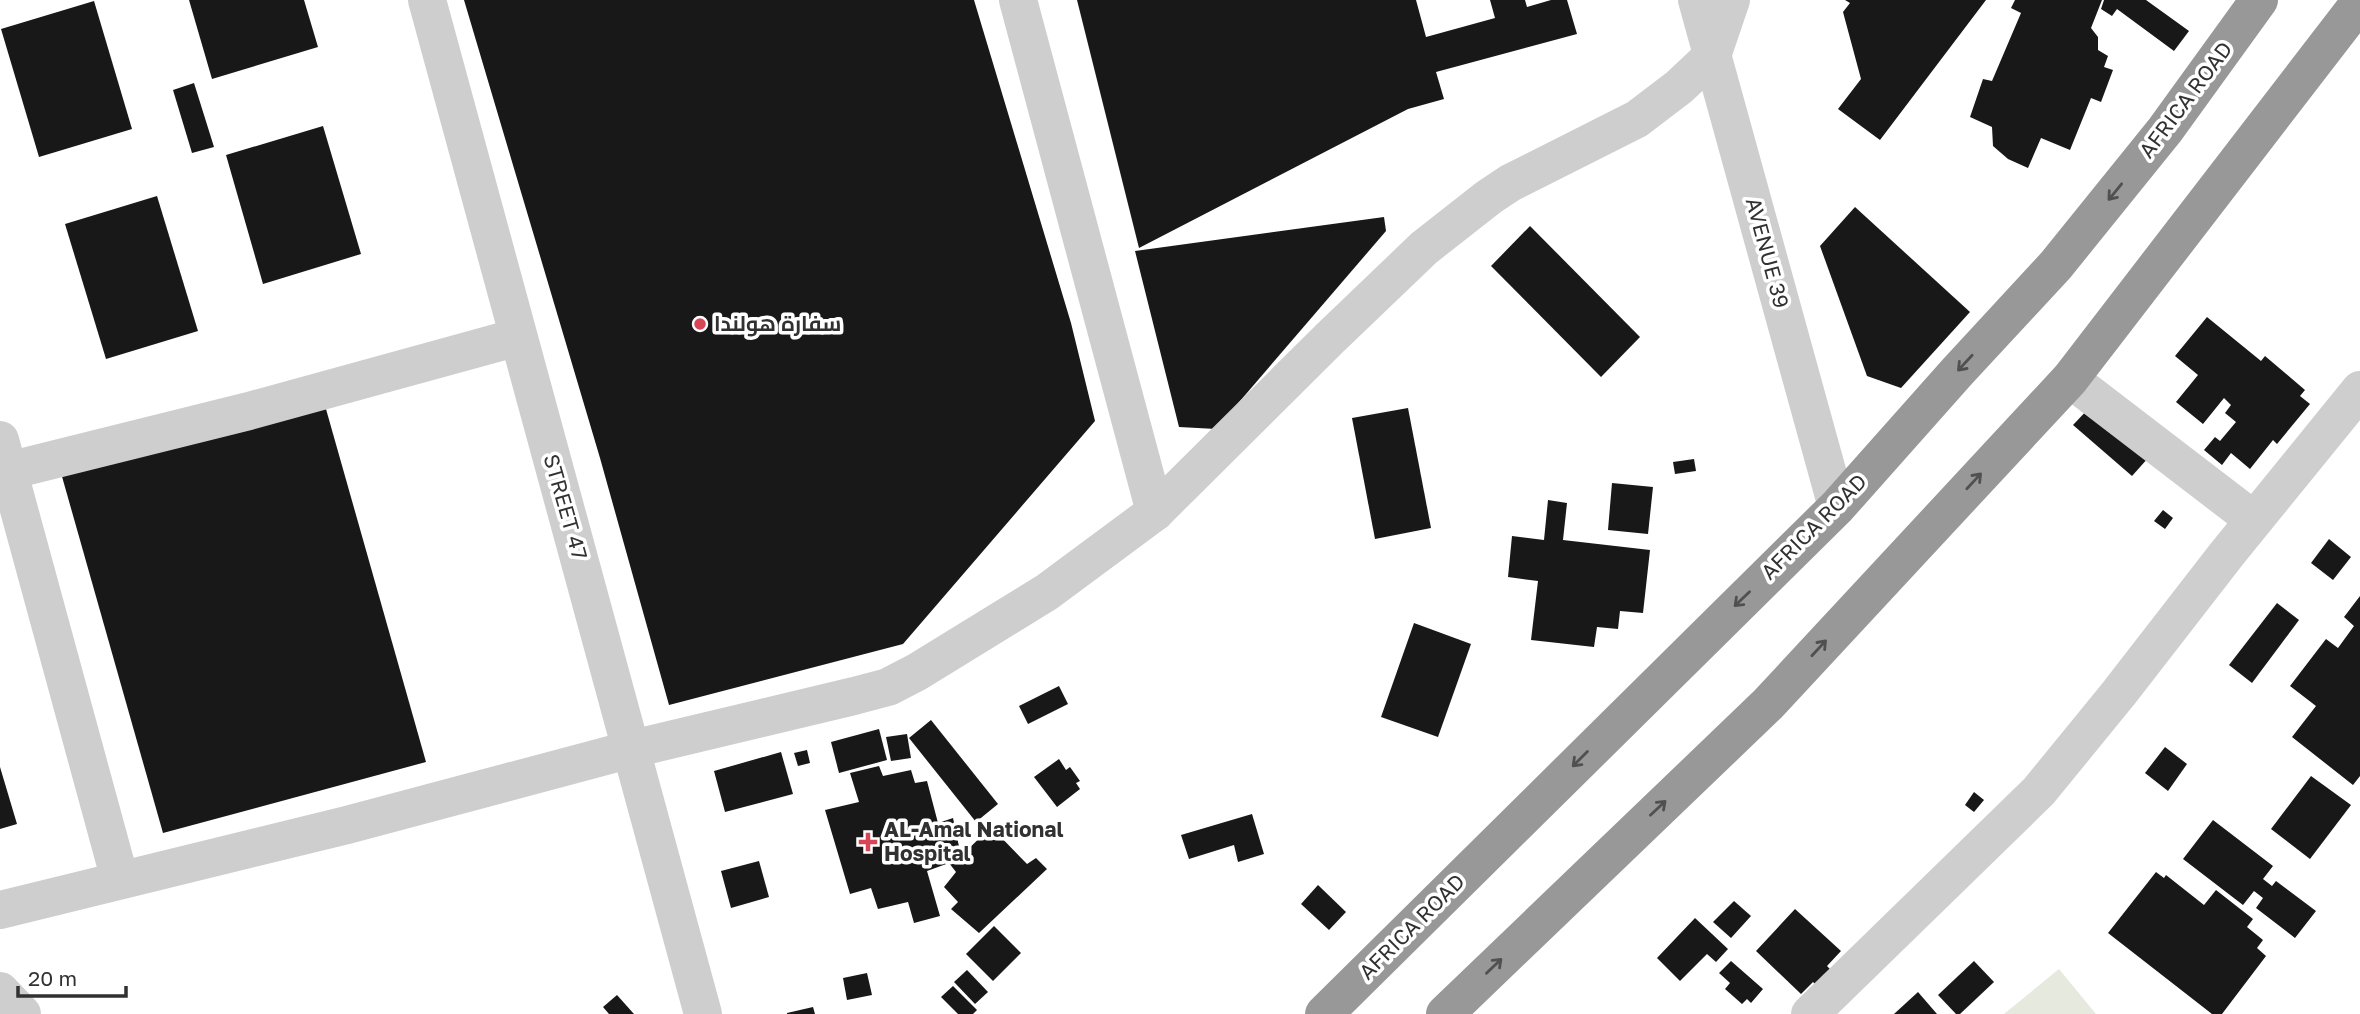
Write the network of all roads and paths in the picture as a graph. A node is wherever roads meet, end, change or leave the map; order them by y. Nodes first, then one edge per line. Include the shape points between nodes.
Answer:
1 (428, 0) edge
2 (1018, 0) edge
3 (1697, 0) edge
4 (1731, 0) edge
5 (2259, 0) edge
6 (2360, 2) edge
7 (1712, 56) junction
8 (518, 337) junction
9 (2070, 379) junction
10 (2360, 390) edge
11 (4, 455) edge
12 (1837, 507) junction
13 (1155, 512) junction
14 (2254, 520) junction
15 (632, 749) junction
16 (120, 880) junction
17 (0, 910) edge
18 (0, 991) edge
19 (22, 1014) edge
20 (703, 1014) edge
21 (1324, 1014) edge
22 (1445, 1014) edge
23 (1810, 1014) edge

1 - 8 street, STREET 47
2 - 13 street
3 - 7 street, AVENUE 39
4 - 7 street
5 -> 12 highway, AFRICA ROAD via 2165,130 2056,265
6 - 9 highway
7 - 12 street, AVENUE 39
7 - 13 street via 1637,119 1510,183 1424,248
8 - 11 street via 249,411
8 - 15 street, STREET 47
9 - 14 street
22 -> 9 highway via 1768,704
10 - 14 street
11 - 16 street
12 -> 21 highway, AFRICA ROAD
13 - 15 street via 1047,592 888,687
14 - 23 street via 2039,791
15 - 16 street
15 - 20 street, STREET 47
16 - 17 street
18 - 19 street

